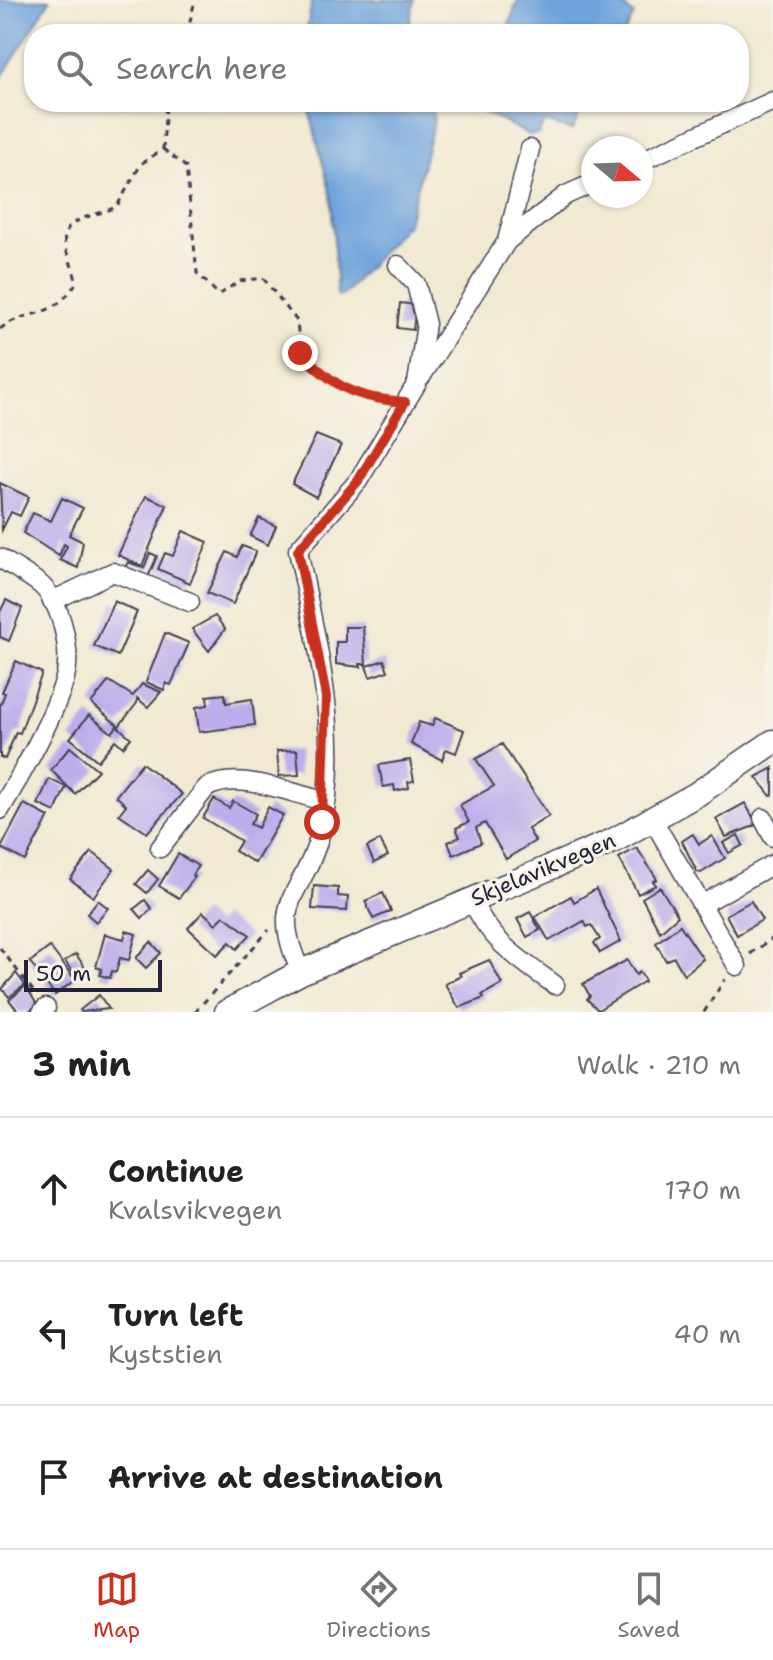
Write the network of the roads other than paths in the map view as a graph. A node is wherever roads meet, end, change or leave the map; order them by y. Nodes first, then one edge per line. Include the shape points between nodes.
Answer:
1 (773, 101) edge
2 (749, 112) edge
3 (749, 112) edge
4 (530, 149) dead end
5 (653, 156) edge
6 (581, 188) edge
7 (507, 241) junction
8 (398, 265) dead end
9 (417, 383) junction
10 (0, 558) edge
11 (52, 601) junction
12 (190, 602) dead end
13 (773, 742) edge
14 (324, 801) junction
15 (0, 810) edge
16 (763, 818) dead end
17 (653, 820) junction
18 (773, 837) edge
19 (160, 848) dead end
20 (773, 864) edge
21 (471, 898) junction
22 (703, 904) junction
23 (737, 966) road end
24 (301, 972) junction
25 (555, 985) dead end
26 (227, 1012) edge

1 - 3 street
2 - 5 street
4 - 7 street
6 - 7 street
7 - 9 street
8 - 9 street via 416,284 426,324
9 - 14 street via 358,481 298,550 326,697
10 - 11 street via 42,586
11 - 12 street via 113,572
11 - 15 street via 63,631 65,676
13 - 17 main road, Skjelavikvegen
14 - 19 street via 240,782 215,783
14 - 24 street via 319,838 297,883 286,922 286,940
16 - 18 street
17 - 21 main road, Skjelavikvegen via 564,863
17 - 22 street
20 - 22 street
21 - 24 main road, Skjelavikvegen
21 - 25 street via 480,921 502,948
22 - 23 street
24 - 26 main road, Skjelavikvegen

